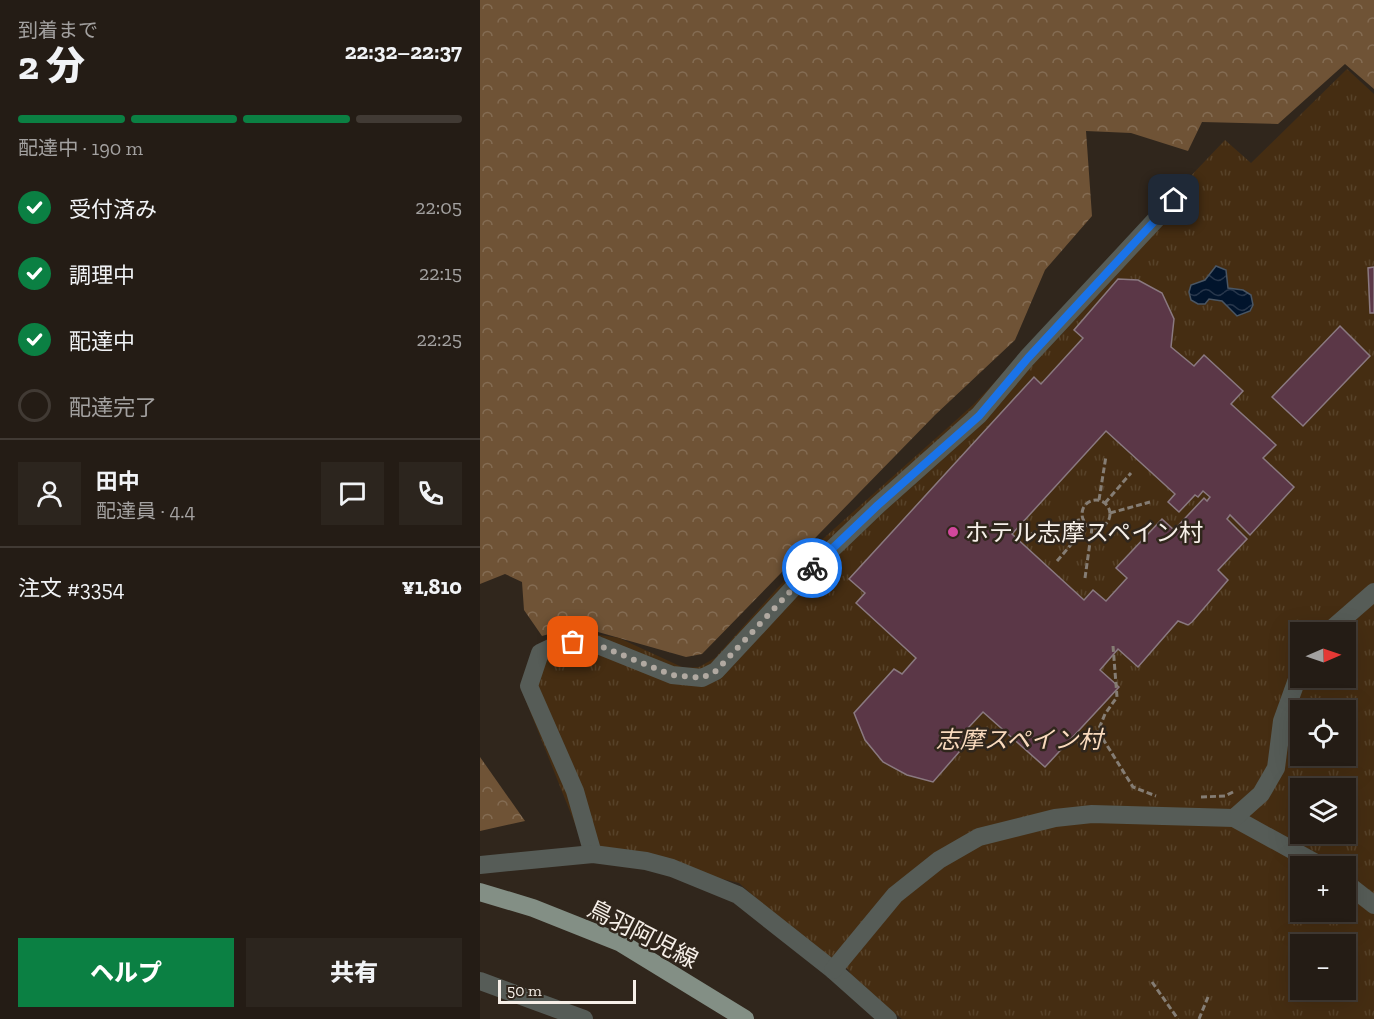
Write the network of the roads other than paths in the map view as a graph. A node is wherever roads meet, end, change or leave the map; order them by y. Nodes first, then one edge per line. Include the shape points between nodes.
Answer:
1 (1174, 200) dead end
2 (1374, 592) edge
3 (1340, 622) edge
4 (1294, 688) edge
5 (1234, 818) junction
6 (593, 854) junction
7 (1303, 856) edge
8 (480, 866) edge
9 (1356, 891) edge
10 (480, 892) edge
11 (1374, 905) edge
12 (833, 970) junction
13 (480, 981) edge
14 (584, 1019) edge
15 (745, 1019) edge
16 (888, 1019) edge

1 - 6 street via 979,416 822,559 716,671 702,678 672,675 585,640 561,643 540,653 529,686 575,791
2 - 3 street
4 - 5 street via 1282,721 1276,768 1257,797
5 - 7 street
5 - 12 street via 1092,814 1055,818 979,837 939,860 895,895
6 - 8 street
6 - 12 street via 672,868 738,895
9 - 11 street
10 - 15 main road, 鳥羽阿児線 via 533,908 621,944
12 - 16 street
13 - 14 street

